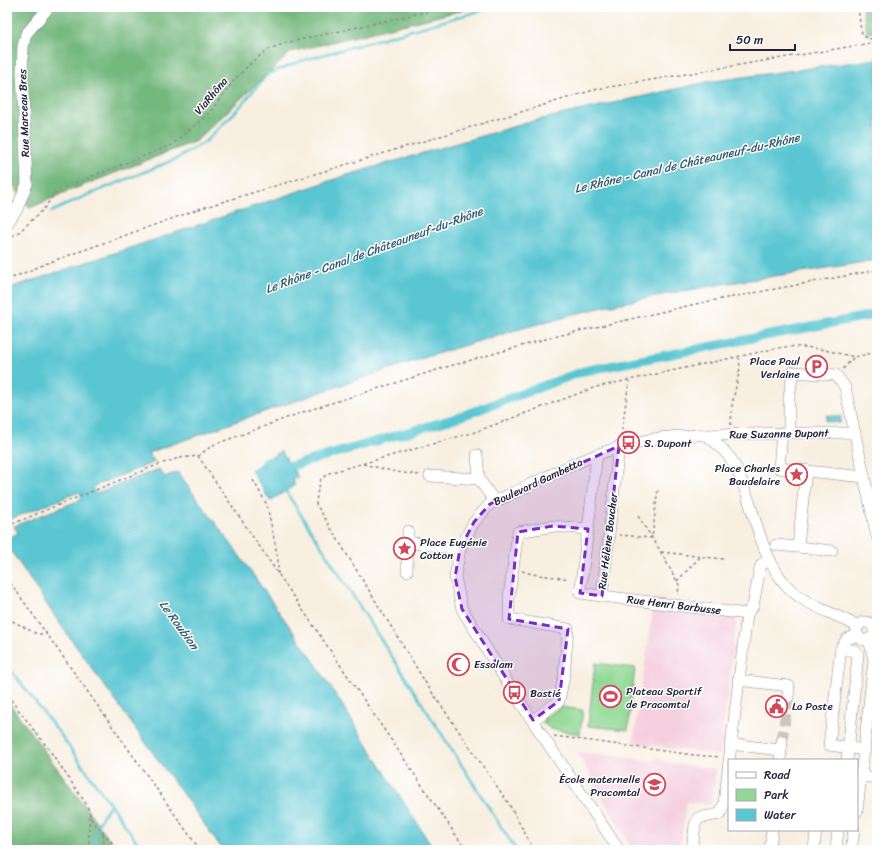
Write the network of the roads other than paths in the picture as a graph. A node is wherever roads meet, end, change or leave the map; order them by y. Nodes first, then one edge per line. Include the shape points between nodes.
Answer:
1 (49, 7) edge
2 (7, 224) edge
3 (786, 433) junction
4 (855, 433) junction
5 (704, 435) junction
6 (620, 446) junction
7 (477, 455) dead end
8 (597, 455) junction
9 (806, 470) junction
10 (430, 476) road end
11 (864, 477) junction
12 (479, 480) junction
13 (495, 502) junction
14 (588, 529) junction
15 (877, 537) edge
16 (776, 545) dead end
17 (798, 547) junction
18 (460, 549) junction
19 (832, 551) dead end
20 (770, 560) junction
21 (407, 571) dead end
22 (602, 596) junction
23 (747, 614) junction
24 (875, 625) edge
25 (858, 631) junction
26 (869, 639) junction
27 (841, 648) junction
28 (738, 680) junction
29 (788, 697) tunnel mouth
30 (533, 720) junction
31 (730, 744) junction
32 (848, 747) junction
33 (781, 750) edge
34 (864, 750) junction
35 (729, 759) edge
36 (847, 759) edge
37 (728, 766) edge
38 (862, 776) junction
39 (877, 778) edge
40 (858, 804) edge
41 (772, 831) edge
42 (816, 831) edge
43 (838, 831) edge
44 (854, 831) edge
45 (619, 850) edge
46 (692, 850) edge
47 (770, 850) edge
48 (814, 850) edge
49 (836, 850) edge
50 (851, 850) edge

1 - 2 street, Rue Marceau Bres via 26,34 23,46 27,184 18,208
3 - 4 street, Rue Suzanne Dupont
3 - 4 street via 793,372 836,374 845,387
3 - 5 street, Rue Suzanne Dupont
3 - 9 street via 779,468
4 - 11 street
5 - 6 street, Boulevard Gambetta via 659,437
5 - 20 street via 722,448 734,464
6 - 8 street, Boulevard Gambetta
6 - 22 street, Rue Hélène Boucher
7 - 12 street
8 - 13 street, Boulevard Gambetta
8 - 14 street, Rue Hélène Boucher
9 - 11 street
9 - 17 street
10 - 12 street
11 - 15 street
12 - 13 street
13 - 18 street, Boulevard Gambetta via 474,522
14 - 22 street, Rue Hélène Boucher via 580,593
14 - 30 street via 554,526 518,532 509,596 509,619 568,628 559,701
16 - 17 street
17 - 19 street
18 - 21 street via 408,537
18 - 30 street, Boulevard Gambetta via 456,577 462,609
20 - 23 street via 760,568 753,606
20 - 25 street via 777,574 795,593
22 - 23 street, Rue Henri Barbusse
23 - 28 street
24 - 25 street via 866,622 861,624
24 - 26 street
25 - 26 street via 862,639
25 - 27 street via 847,639
26 - 34 street via 874,660
27 - 32 street via 855,651 858,655
27 - 32 street via 829,745
28 - 29 street via 789,686
28 - 31 street
30 - 45 street, Boulevard Gambetta
31 - 33 street
31 - 35 street
32 - 34 street
32 - 36 street
34 - 38 street
37 - 46 street via 724,803 720,814 698,818
38 - 39 street
38 - 40 street
41 - 47 street
42 - 48 street
43 - 49 street
44 - 50 street

